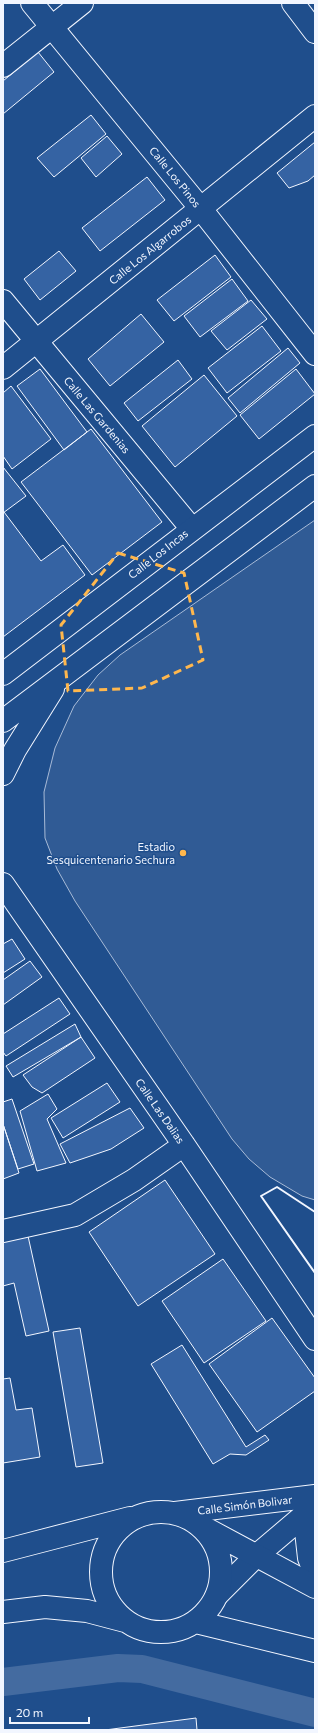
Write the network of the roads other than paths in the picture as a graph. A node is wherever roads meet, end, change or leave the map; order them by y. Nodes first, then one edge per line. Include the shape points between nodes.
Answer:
1 (32, 3) edge
2 (82, 3) edge
3 (293, 3) edge
4 (52, 27) junction
5 (315, 32) edge
6 (3, 66) edge
7 (315, 116) edge
8 (200, 209) junction
9 (3, 301) edge
10 (36, 342) junction
11 (315, 354) edge
12 (3, 368) edge
13 (315, 436) edge
14 (315, 486) edge
15 (192, 529) junction
16 (3, 674) edge
17 (61, 677) junction
18 (3, 721) edge
19 (3, 774) edge
20 (4, 889) edge
21 (184, 1145) junction
22 (3, 1232) edge
23 (315, 1339) edge
24 (315, 1496) edge
25 (315, 1506) edge
26 (315, 1510) edge
27 (175, 1513) junction
28 (139, 1516) junction
29 (199, 1525) junction
30 (3, 1551) edge
31 (256, 1556) junction
32 (315, 1574) edge
33 (315, 1587) edge
34 (217, 1595) junction
35 (3, 1612) edge
36 (126, 1621) junction
37 (196, 1622) junction
38 (315, 1651) edge

1 - 4 street, Calle Los Pinos
2 - 4 street
3 - 5 street
4 - 6 street
4 - 8 street, Calle Los Pinos
7 - 8 street, Calle Los Algarrobos
8 - 10 street, Calle Los Algarrobos
8 - 11 street, Calle Los Pinos
9 - 10 street, Calle Las Gardenias
10 - 12 street, Calle Los Algarrobos
10 - 15 street, Calle Las Gardenias
13 - 15 street, Calle Los Incas
14 - 17 street
15 - 16 street, Calle Los Incas
17 - 18 street
17 - 19 street via 15,750
20 - 21 street, Calle Las Dalias
21 - 22 street via 134,1180 75,1215
21 - 23 street, Calle Las Dalias
24 - 27 street, Calle Simón Bolivar
25 - 31 street
26 - 32 street via 306,1531 309,1558
27 - 28 street via 157,1512
27 - 29 street
28 - 30 street
28 - 36 street via 108,1542 100,1573 104,1592 112,1608
29 - 31 street
29 - 34 street via 212,1539 219,1557 221,1576
31 - 33 street
31 - 34 street
34 - 37 street via 209,1610
35 - 36 street via 45,1608 87,1611
36 - 37 street via 142,1630 161,1633 179,1630
37 - 38 street

